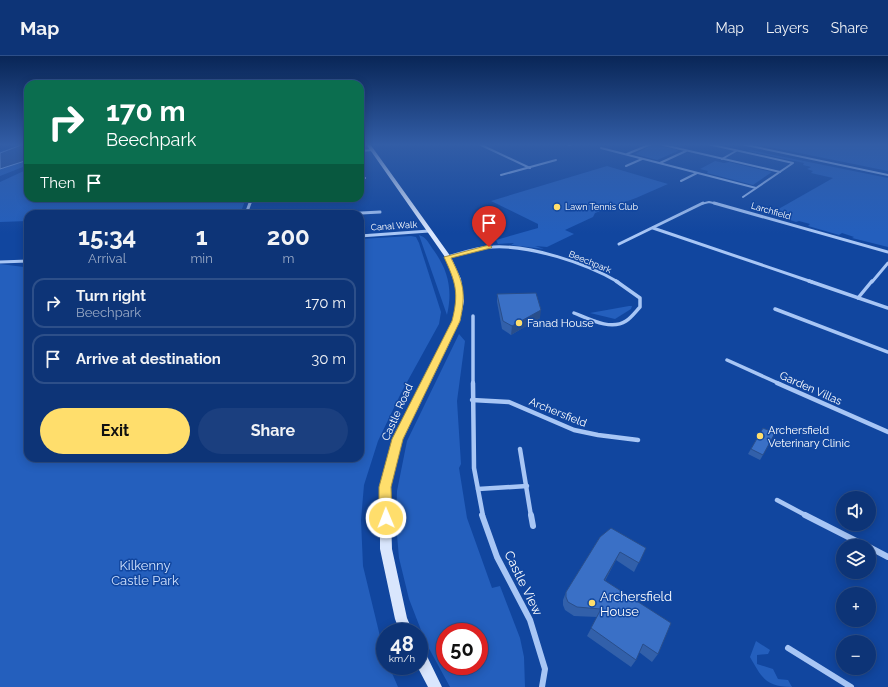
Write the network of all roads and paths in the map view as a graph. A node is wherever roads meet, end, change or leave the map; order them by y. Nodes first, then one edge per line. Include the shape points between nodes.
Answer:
1 (389, 173) edge
2 (507, 173) edge
3 (697, 173) edge
4 (699, 173) edge
5 (778, 173) edge
6 (501, 175) dead end
7 (681, 181) dead end
8 (756, 188) junction
9 (743, 197) dead end
10 (380, 212) dead end
11 (364, 213) edge
12 (653, 228) junction
13 (429, 231) junction
14 (364, 236) edge
15 (619, 244) dead end
16 (888, 252) edge
17 (448, 257) junction
18 (24, 261) edge
19 (0, 262) edge
20 (888, 264) edge
21 (858, 298) junction
22 (888, 308) edge
23 (775, 309) dead end
24 (574, 313) dead end
25 (473, 316) dead end
26 (888, 352) edge
27 (727, 360) dead end
28 (472, 400) junction
29 (888, 432) edge
30 (638, 440) dead end
31 (520, 449) dead end
32 (527, 486) junction
33 (478, 489) junction
34 (777, 500) dead end
35 (533, 526) dead end
36 (852, 539) edge
37 (876, 551) edge
38 (888, 557) edge
39 (403, 623) edge
40 (788, 648) dead end
41 (428, 673) edge
42 (435, 687) edge
43 (542, 687) edge
44 (850, 687) edge

1 - 13 main road, Castle Road
2 - 6 street
3 - 7 street
4 - 8 street
5 - 8 street
8 - 9 street
10 - 11 street
12 - 15 street, Larchfield
12 - 16 street, Larchfield via 709,202
12 - 21 street
13 - 14 street, Canal Walk
13 - 17 main road, Castle Road
17 - 24 street, Beechpark via 489,247 534,251 571,261 608,276 640,298 640,307 626,321 614,324 599,323
17 - 39 main road, Castle Road via 458,279 460,301 456,321 398,439 385,487 386,549
18 - 19 street
20 - 21 street
21 - 22 street
23 - 26 street
25 - 28 street, Castle View
27 - 29 street, Garden Villas
28 - 30 street, Archersfield via 504,401 573,430 595,436
28 - 33 street, Castle View via 474,468
31 - 32 street
32 - 33 street
32 - 35 street
33 - 43 street, Castle View via 482,514 497,557 530,620 544,669
34 - 36 street
37 - 38 street
40 - 44 street
41 - 42 main road

